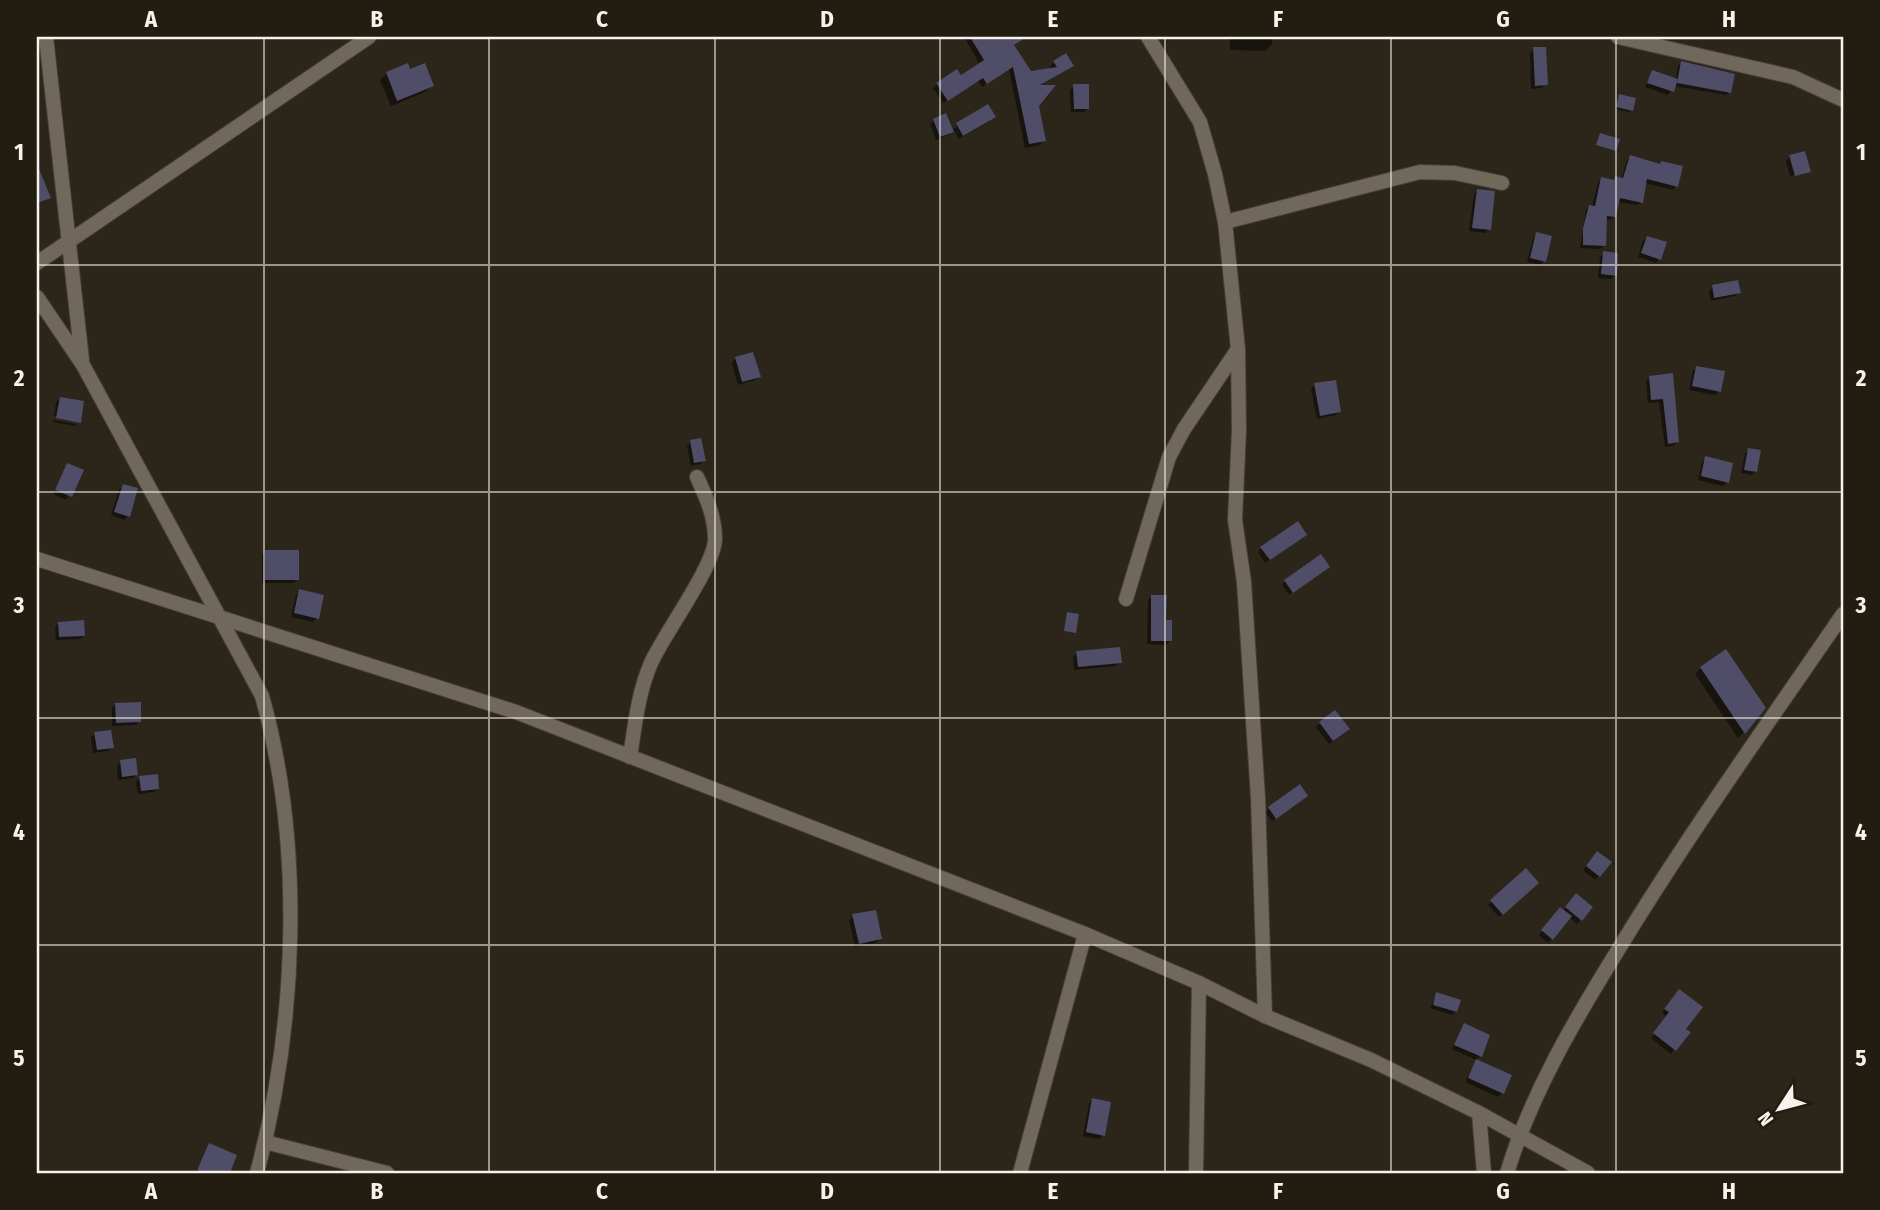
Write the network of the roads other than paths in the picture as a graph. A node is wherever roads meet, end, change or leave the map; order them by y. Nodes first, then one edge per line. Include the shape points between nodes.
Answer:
1 (46, 37) edge
2 (369, 37) edge
3 (1148, 37) edge
4 (1618, 37) edge
5 (1843, 100) edge
6 (1502, 183) dead end
7 (1225, 222) junction
8 (69, 243) junction
9 (37, 263) edge
10 (37, 297) edge
11 (1238, 349) junction
12 (83, 365) junction
13 (697, 477) dead end
14 (37, 559) edge
15 (1126, 599) dead end
16 (1843, 614) edge
17 (217, 618) junction
18 (630, 757) junction
19 (1085, 934) junction
20 (1199, 984) junction
21 (1265, 1016) junction
22 (1479, 1113) junction
23 (1518, 1135) junction
24 (265, 1142) junction
25 (257, 1173) edge
26 (387, 1173) edge
27 (1020, 1173) edge
28 (1196, 1173) edge
29 (1484, 1173) edge
30 (1507, 1173) edge
31 (1588, 1173) edge

1 - 8 street
2 - 8 street
3 - 7 street via 1200,122
4 - 5 street via 1793,77
6 - 7 street via 1455,173 1420,172
7 - 11 street
8 - 9 street
8 - 12 street
10 - 12 street
11 - 15 street via 1169,457
11 - 21 street via 1235,520 1244,582 1258,798
12 - 17 street
13 - 18 street via 712,511 715,542 640,690
14 - 17 street
16 - 23 street via 1650,896 1575,1020
17 - 18 street via 516,712
17 - 24 street via 262,696 275,743 288,857 289,973
18 - 19 street
19 - 20 street
19 - 27 street
20 - 21 street
20 - 28 street
21 - 22 street via 1371,1060
22 - 23 street
22 - 29 street
23 - 30 street
23 - 31 street
24 - 25 street
24 - 26 street

